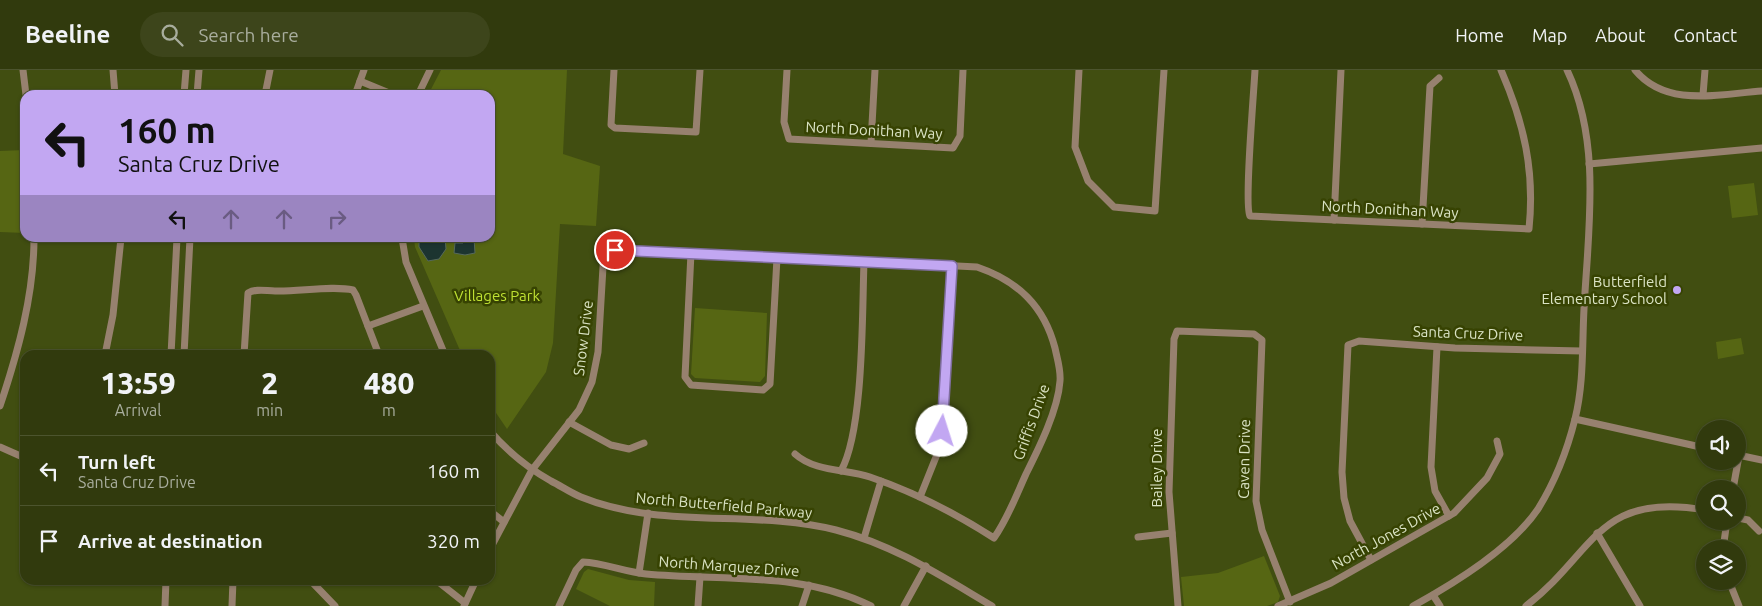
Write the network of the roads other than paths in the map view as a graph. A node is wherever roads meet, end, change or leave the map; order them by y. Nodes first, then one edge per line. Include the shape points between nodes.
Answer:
1 (23, 70) edge
2 (112, 70) edge
3 (186, 70) edge
4 (199, 70) edge
5 (270, 70) edge
6 (364, 70) edge
7 (430, 70) edge
8 (614, 70) edge
9 (700, 70) edge
10 (787, 70) edge
11 (875, 70) edge
12 (963, 70) edge
13 (1079, 70) edge
14 (1164, 70) edge
15 (1255, 70) edge
16 (1341, 70) edge
17 (1501, 70) edge
18 (1567, 70) edge
19 (1635, 70) edge
20 (1705, 70) edge
21 (1439, 78) dead end
22 (360, 81) junction
23 (25, 90) edge
24 (114, 90) edge
25 (184, 90) edge
26 (197, 90) edge
27 (266, 90) edge
28 (357, 90) edge
29 (382, 90) edge
30 (420, 90) edge
31 (1762, 91) edge
32 (1704, 95) junction
33 (871, 143) junction
34 (1762, 148) edge
35 (1589, 164) junction
36 (1334, 220) junction
37 (1422, 224) junction
38 (34, 242) edge
39 (120, 242) edge
40 (177, 242) edge
41 (190, 242) edge
42 (403, 242) edge
43 (691, 253) junction
44 (777, 258) junction
45 (864, 262) junction
46 (952, 266) junction
47 (424, 306) junction
48 (368, 326) junction
49 (1262, 340) joint
50 (1437, 347) junction
51 (106, 350) edge
52 (171, 350) edge
53 (184, 350) edge
54 (244, 350) edge
55 (377, 350) edge
56 (443, 350) edge
57 (1582, 351) junction
58 (0, 406) edge
59 (1575, 419) junction
60 (570, 422) junction
61 (495, 437) edge
62 (1497, 441) dead end
63 (644, 443) dead end
64 (1696, 446) edge
65 (0, 447) edge
66 (795, 454) dead end
67 (20, 456) edge
68 (1746, 457) edge
69 (1762, 460) edge
70 (532, 470) junction
71 (842, 471) junction
72 (881, 482) junction
73 (920, 497) junction
74 (1696, 509) edge
75 (648, 513) junction
76 (495, 515) edge
77 (1449, 516) junction
78 (1746, 520) edge
79 (504, 522) junction
80 (1759, 531) dead end
81 (1172, 533) junction
82 (1597, 533) junction
83 (1138, 537) dead end
84 (864, 538) junction
85 (495, 539) edge
86 (1371, 560) junction
87 (926, 566) junction
88 (639, 573) junction
89 (700, 577) junction
90 (166, 585) edge
91 (233, 585) edge
92 (315, 585) edge
93 (442, 585) edge
94 (474, 585) edge
95 (809, 585) junction
96 (1733, 590) edge
97 (1434, 595) junction
98 (1290, 602) junction
99 (1535, 603) edge
100 (464, 605) edge
101 (165, 606) edge
102 (232, 606) edge
103 (335, 606) edge
104 (560, 606) edge
105 (698, 606) edge
106 (802, 606) edge
107 (871, 606) edge
108 (904, 606) edge
109 (992, 606) edge
110 (1178, 606) edge
111 (1278, 606) edge
112 (1413, 606) edge
113 (1440, 606) edge
114 (1526, 606) edge
115 (1640, 606) edge
116 (1739, 606) edge

1 - 23 street
2 - 24 street
3 - 25 street
4 - 26 street
5 - 27 street
6 - 22 street
7 - 30 street
8 - 9 street via 611,125 615,128 696,132
10 - 33 street, North Donithan Way via 784,122 789,139
11 - 33 street
12 - 33 street, North Donithan Way via 959,142 953,148
13 - 14 street via 1075,147 1088,181 1114,207 1155,211
15 - 36 street, North Donithan Way via 1250,216
16 - 36 street
17 - 37 street, North Donithan Way via 1516,106 1529,156 1529,229
18 - 35 street via 1584,124
19 - 32 street via 1654,86 1676,95
20 - 32 street
21 - 37 street via 1430,86
22 - 28 street
22 - 29 street
31 - 32 street
34 - 35 street
35 - 57 street
36 - 37 street, North Donithan Way
38 - 58 street via 27,307
39 - 51 street via 113,315
40 - 52 street
41 - 53 street
42 - 47 street via 406,262
43 - 44 street
43 - 44 street via 684,371 687,382 695,386 727,388 762,390 768,387
43 - 60 street, Snow Drive via 604,250 598,352 579,410
44 - 45 street
45 - 46 street
45 - 71 street via 857,404
46 - 73 street via 940,447
46 - 73 street, Griffis Drive via 977,267 1000,276 1025,293 1040,309 1050,330 1060,381 1057,399 1038,449 1006,521 994,538
47 - 48 street
47 - 56 street
48 - 54 street via 356,295 348,289 253,290 248,293
48 - 55 street
49 - 81 street, Bailey Drive via 1254,334 1177,331 1168,473
49 - 98 street, Caven Drive via 1256,501 1262,530
50 - 57 street, Santa Cruz Drive
50 - 77 street via 1431,467 1435,491
50 - 86 street, Santa Cruz Drive via 1354,341 1348,345 1342,472 1344,498 1350,521
57 - 59 street
59 - 64 street
59 - 97 street via 1562,465 1537,510 1496,554
60 - 63 street via 611,445 628,449
60 - 70 street, Snow Drive
61 - 70 street, North Butterfield Parkway
62 - 77 street, North Jones Drive via 1500,454 1487,478
65 - 67 street
66 - 71 street via 804,463
68 - 69 street
70 - 75 street, North Butterfield Parkway via 581,497 633,512
70 - 79 street, Snow Drive
71 - 72 street
72 - 73 street
72 - 84 street
74 - 82 street via 1648,508 1623,516
75 - 84 street, North Butterfield Parkway via 790,521
75 - 88 street
76 - 79 street
77 - 86 street, North Jones Drive
78 - 80 street
79 - 85 street, Snow Drive
81 - 83 street
81 - 110 street, Bailey Drive
82 - 99 street
82 - 115 street
84 - 87 street, North Butterfield Parkway
86 - 98 street, North Jones Drive
87 - 108 street
87 - 109 street, North Butterfield Parkway
88 - 89 street, North Marquez Drive
88 - 104 street, North Marquez Drive via 582,562
89 - 95 street, North Marquez Drive
89 - 105 street
90 - 101 street
91 - 102 street
92 - 103 street
93 - 100 street
94 - 100 street
95 - 106 street
95 - 107 street, North Marquez Drive via 852,596
96 - 116 street
97 - 112 street
97 - 113 street
98 - 111 street, North Jones Drive
99 - 114 street

